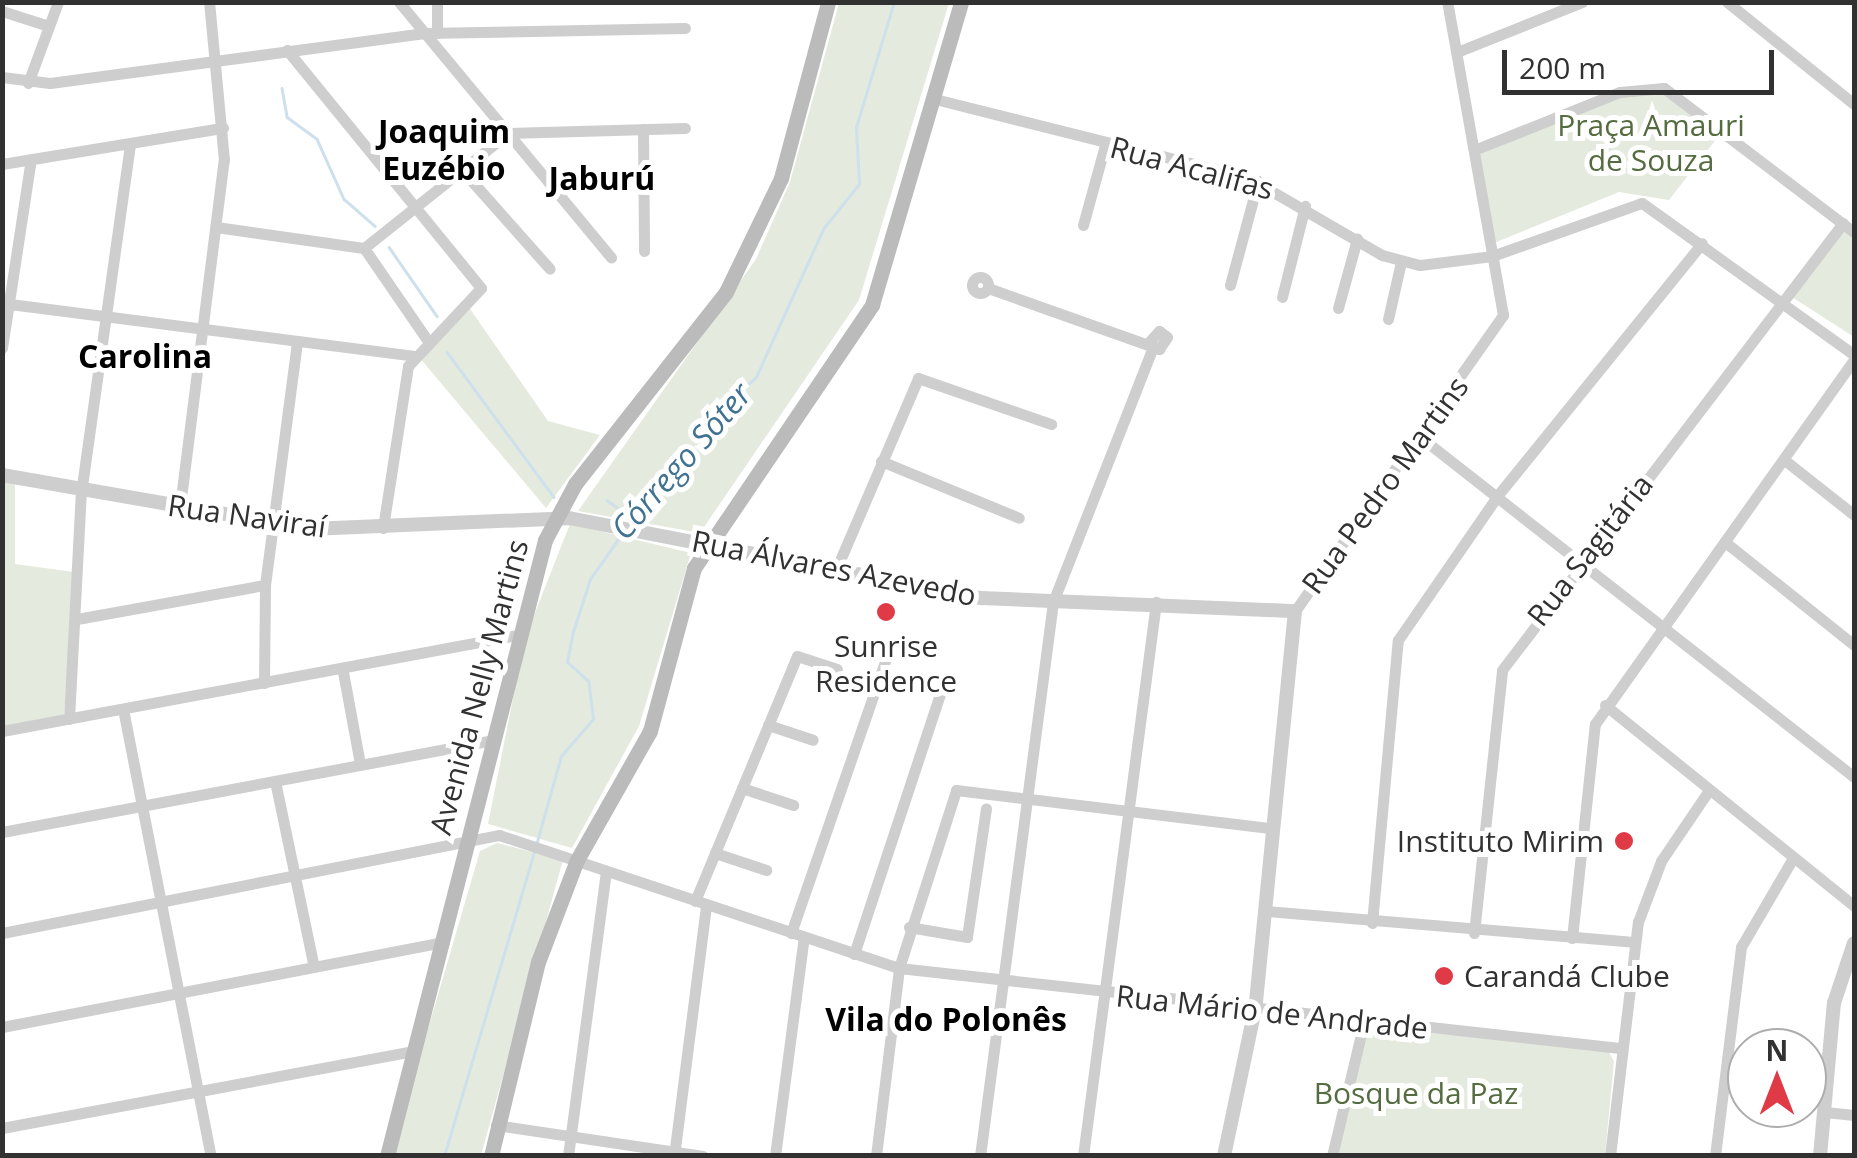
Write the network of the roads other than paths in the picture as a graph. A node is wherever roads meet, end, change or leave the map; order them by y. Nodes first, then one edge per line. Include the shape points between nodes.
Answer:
1 (58, 2) edge
2 (209, 2) edge
3 (400, 2) edge
4 (437, 2) edge
5 (828, 2) edge
6 (961, 2) edge
7 (1446, 2) edge
8 (1582, 2) edge
9 (1727, 2) edge
10 (2, 11) edge
11 (49, 26) junction
12 (685, 28) dead end
13 (431, 33) junction
14 (286, 50) junction
15 (1458, 52) junction
16 (217, 56) junction
17 (2, 78) edge
18 (28, 84) junction
19 (935, 99) junction
20 (1854, 104) edge
21 (223, 128) junction
22 (685, 128) dead end
23 (643, 129) junction
24 (508, 132) junction
25 (130, 143) junction
26 (1106, 144) junction
27 (1474, 150) junction
28 (30, 159) junction
29 (2, 164) edge
30 (462, 170) junction
31 (1258, 181) junction
32 (1305, 206) junction
33 (416, 208) junction
34 (1842, 222) junction
35 (1082, 226) dead end
36 (216, 227) junction
37 (1854, 232) edge
38 (1356, 239) junction
39 (1702, 242) junction
40 (364, 248) junction
41 (644, 251) dead end
42 (611, 256) dead end
43 (1492, 256) junction
44 (1401, 262) junction
45 (550, 269) dead end
46 (1230, 285) dead end
47 (988, 288) dead end
48 (1282, 297) dead end
49 (6, 303) edge
50 (1780, 305) junction
51 (1338, 308) dead end
52 (1388, 319) dead end
53 (108, 320) junction
54 (203, 331) junction
55 (428, 341) junction
56 (297, 342) junction
57 (2, 348) edge
58 (413, 356) junction
59 (1854, 357) edge
60 (1051, 424) dead end
61 (1418, 436) junction
62 (882, 461) junction
63 (1787, 462) junction
64 (2, 474) edge
65 (82, 492) junction
66 (1498, 495) junction
67 (180, 506) junction
68 (1854, 515) edge
69 (554, 518) junction
70 (1019, 518) dead end
71 (272, 524) junction
72 (383, 528) junction
73 (1726, 542) junction
74 (708, 544) junction
75 (1580, 562) junction
76 (835, 572) junction
77 (265, 586) junction
78 (1053, 602) junction
79 (1156, 602) junction
80 (1295, 611) junction
81 (77, 619) junction
82 (1661, 623) junction
83 (517, 635) junction
84 (1854, 645) edge
85 (886, 658) dead end
86 (837, 670) dead end
87 (343, 672) junction
88 (945, 680) dead end
89 (264, 683) junction
90 (1604, 705) junction
91 (123, 708) junction
92 (69, 719) junction
93 (768, 725) junction
94 (2, 731) edge
95 (492, 740) junction
96 (813, 740) dead end
97 (360, 764) junction
98 (1854, 777) edge
99 (275, 781) junction
100 (742, 788) junction
101 (1708, 790) junction
102 (1027, 800) junction
103 (142, 805) junction
104 (793, 805) dead end
105 (986, 808) dead end
106 (1129, 814) junction
107 (1272, 828) junction
108 (2, 832) edge
109 (468, 840) junction
110 (715, 853) junction
111 (1793, 858) junction
112 (577, 860) junction
113 (766, 870) dead end
114 (606, 872) junction
115 (292, 877) junction
116 (700, 903) junction
117 (165, 906) junction
118 (1854, 906) edge
119 (1266, 911) junction
120 (1372, 923) junction
121 (910, 927) junction
122 (2, 933) edge
123 (791, 933) junction
124 (1474, 933) junction
125 (804, 937) junction
126 (1572, 938) junction
127 (444, 942) junction
128 (1634, 942) junction
129 (1854, 942) edge
130 (854, 954) junction
131 (314, 966) junction
132 (899, 968) junction
133 (1004, 982) junction
134 (182, 992) junction
135 (1105, 996) junction
136 (1256, 1010) junction
137 (1364, 1022) junction
138 (2, 1028) edge
139 (1620, 1048) junction
140 (414, 1051) junction
141 (200, 1089) junction
142 (1827, 1091) edge
143 (1827, 1112) edge
144 (1854, 1115) edge
145 (496, 1124) junction
146 (2, 1128) edge
147 (1823, 1128) edge
148 (571, 1138) junction
149 (675, 1154) edge
150 (211, 1156) edge
151 (387, 1156) edge
152 (491, 1156) edge
153 (568, 1156) edge
154 (703, 1156) edge
155 (776, 1156) edge
156 (876, 1156) edge
157 (980, 1156) edge
158 (1084, 1156) edge
159 (1224, 1156) edge
160 (1332, 1156) edge
161 (1610, 1156) edge
162 (1715, 1156) edge
163 (1820, 1156) edge

1 - 11 street
2 - 16 street
3 - 13 street
4 - 13 street
5 - 69 main road, Avenida Nelly Martins via 780,178 726,292
6 - 19 main road
7 - 15 street, Rua Pedro Martins
8 - 15 street
9 - 20 street
10 - 11 street
11 - 18 street
12 - 13 street
13 - 14 street
13 - 24 street
14 - 16 street
14 - 33 street
15 - 27 street, Rua Pedro Martins
16 - 18 street
16 - 21 street
17 - 18 street
19 - 26 street, Rua Acalifas
19 - 74 main road via 872,305
21 - 25 street
21 - 36 street
22 - 23 street
23 - 24 street
23 - 41 street
24 - 30 street
24 - 42 street
25 - 28 street
25 - 53 street
26 - 31 street, Rua Acalifas
26 - 35 street
27 - 34 street via 1620,92 1664,88
27 - 43 street, Rua Pedro Martins
28 - 29 street
28 - 49 street
30 - 33 street
30 - 45 street
31 - 32 street, Rua Acalifas
31 - 46 street
32 - 38 street, Rua Acalifas
32 - 48 street
33 - 40 street
33 - 55 street via 480,288
34 - 37 street
34 - 50 street, Rua Sagitária
36 - 40 street
36 - 54 street
38 - 44 street, Rua Acalifas
38 - 51 street
39 - 43 street via 1642,203
39 - 50 street
39 - 66 street
40 - 55 street
43 - 44 street
43 - 61 street, Rua Pedro Martins via 1499,328
44 - 52 street
47 - 78 street via 1151,344
49 - 53 street
49 - 57 street
50 - 59 street
50 - 75 street, Rua Sagitária
53 - 54 street
53 - 65 street
54 - 56 street
54 - 67 street
55 - 58 street
56 - 58 street
56 - 71 street
58 - 72 street
59 - 63 street
60 - 62 street via 926,376
61 - 66 street
61 - 80 street, Rua Pedro Martins
62 - 70 street
62 - 76 street
63 - 68 street
63 - 73 street
64 - 65 street, Rua Naviraí
65 - 67 street, Rua Naviraí
65 - 81 street
66 - 75 street
66 - 120 street via 1410,617 1391,661
67 - 71 street, Rua Naviraí
69 - 72 street, Rua Naviraí
69 - 74 street, Rua Álvares Azevedo
69 - 83 main road, Avenida Nelly Martins
71 - 72 street, Rua Naviraí
71 - 77 street
73 - 82 street
73 - 84 street
74 - 76 street, Rua Álvares Azevedo
74 - 112 main road via 683,598 650,731
75 - 82 street
75 - 124 street, Rua Sagitária via 1502,670
76 - 78 street, Rua Álvares Azevedo
77 - 81 street
77 - 89 street
78 - 79 street, Rua Álvares Azevedo
78 - 102 street
79 - 80 street, Rua Álvares Azevedo
79 - 106 street
80 - 107 street, Rua Pedro Martins
81 - 92 street
82 - 90 street
82 - 98 street
83 - 87 street
83 - 95 main road, Avenida Nelly Martins
85 - 123 street
86 - 93 street via 798,656
87 - 89 street
87 - 97 street
88 - 130 street
89 - 91 street
90 - 101 street
90 - 126 street via 1586,765
91 - 92 street
91 - 103 street
92 - 94 street
93 - 96 street
93 - 100 street
95 - 97 street
95 - 109 main road, Avenida Nelly Martins
97 - 99 street
99 - 103 street
99 - 115 street
100 - 104 street
100 - 110 street
101 - 111 street
101 - 128 street via 1661,861
102 - 106 street
102 - 121 street via 956,790
102 - 133 street
103 - 108 street
103 - 117 street
105 - 121 street via 967,937
106 - 107 street
106 - 135 street
107 - 119 street, Rua Pedro Martins
109 - 112 street, Rua Mário de Andrade via 522,841
109 - 115 street, Rua Mário de Andrade
109 - 127 main road, Avenida Nelly Martins
110 - 113 street
110 - 116 street
111 - 118 street
111 - 162 street via 1741,947
112 - 114 street, Rua Mário de Andrade
112 - 145 main road via 529,990
114 - 116 street, Rua Mário de Andrade
114 - 148 street
115 - 117 street, Rua Mário de Andrade
115 - 131 street
116 - 123 street, Rua Mário de Andrade
116 - 149 street
117 - 122 street, Rua Mário de Andrade
117 - 134 street
119 - 120 street
119 - 136 street, Rua Pedro Martins
120 - 124 street
121 - 132 street
123 - 125 street, Rua Mário de Andrade
124 - 126 street
125 - 130 street, Rua Mário de Andrade
125 - 155 street
126 - 128 street
127 - 131 street
127 - 140 main road, Avenida Nelly Martins
128 - 139 street
129 - 142 street via 1838,977
130 - 132 street, Rua Mário de Andrade
131 - 134 street
132 - 133 street, Rua Mário de Andrade
132 - 156 street
133 - 135 street, Rua Mário de Andrade
133 - 157 street
134 - 138 street
134 - 141 street
135 - 136 street, Rua Mário de Andrade
135 - 158 street
136 - 137 street, Rua Mário de Andrade
136 - 159 street, Rua Pedro Martins
137 - 139 street, Rua Mário de Andrade
137 - 160 street
139 - 161 street
140 - 141 street
140 - 151 main road, Avenida Nelly Martins
141 - 146 street
141 - 150 street
143 - 144 street
145 - 148 street
145 - 152 main road
147 - 163 street
148 - 149 street
148 - 153 street
149 - 154 street

